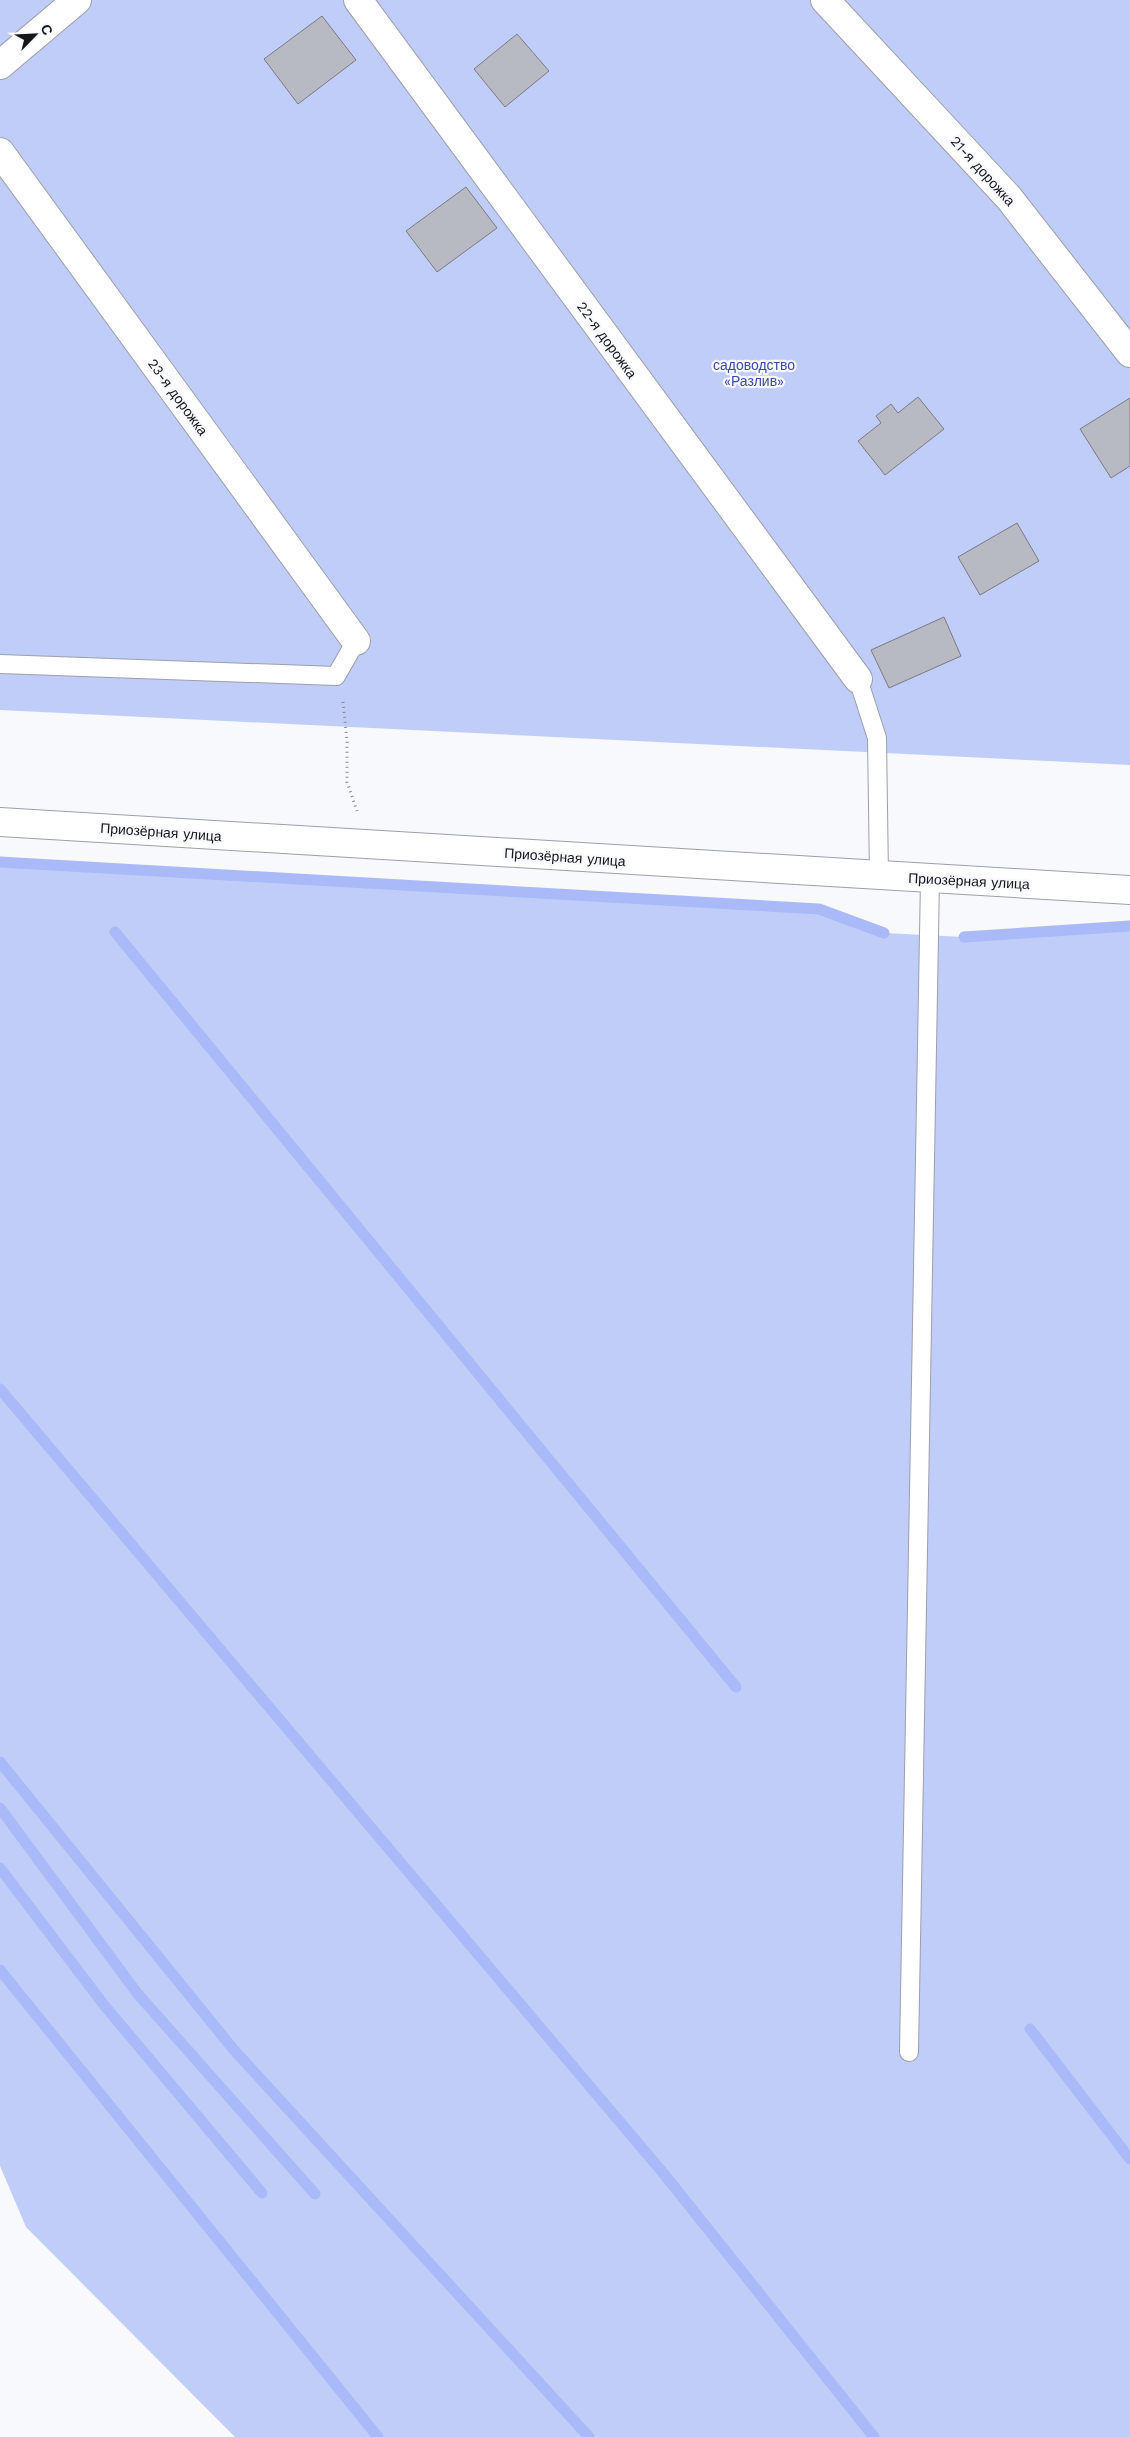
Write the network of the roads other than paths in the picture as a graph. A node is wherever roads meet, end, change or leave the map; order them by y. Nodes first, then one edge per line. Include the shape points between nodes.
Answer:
1 (77, 0) edge
2 (358, 0) edge
3 (825, 0) edge
4 (0, 64) edge
5 (0, 152) edge
6 (1130, 353) edge
7 (356, 641) joint
8 (0, 664) edge
9 (858, 679) joint
10 (0, 822) edge
11 (879, 876) junction
12 (930, 879) junction
13 (1130, 890) edge
14 (910, 2052) dead end

1 - 4 street
2 - 9 street, 22-я дорожка
3 - 6 street, 21-я дорожка via 1009,198
5 - 7 street, 23-я дорожка
7 - 8 lane via 336,676
9 - 11 lane via 877,738
10 - 11 street, Приозёрная улица
11 - 12 street, Приозёрная улица
12 - 13 street, Приозёрная улица
12 - 14 lane

